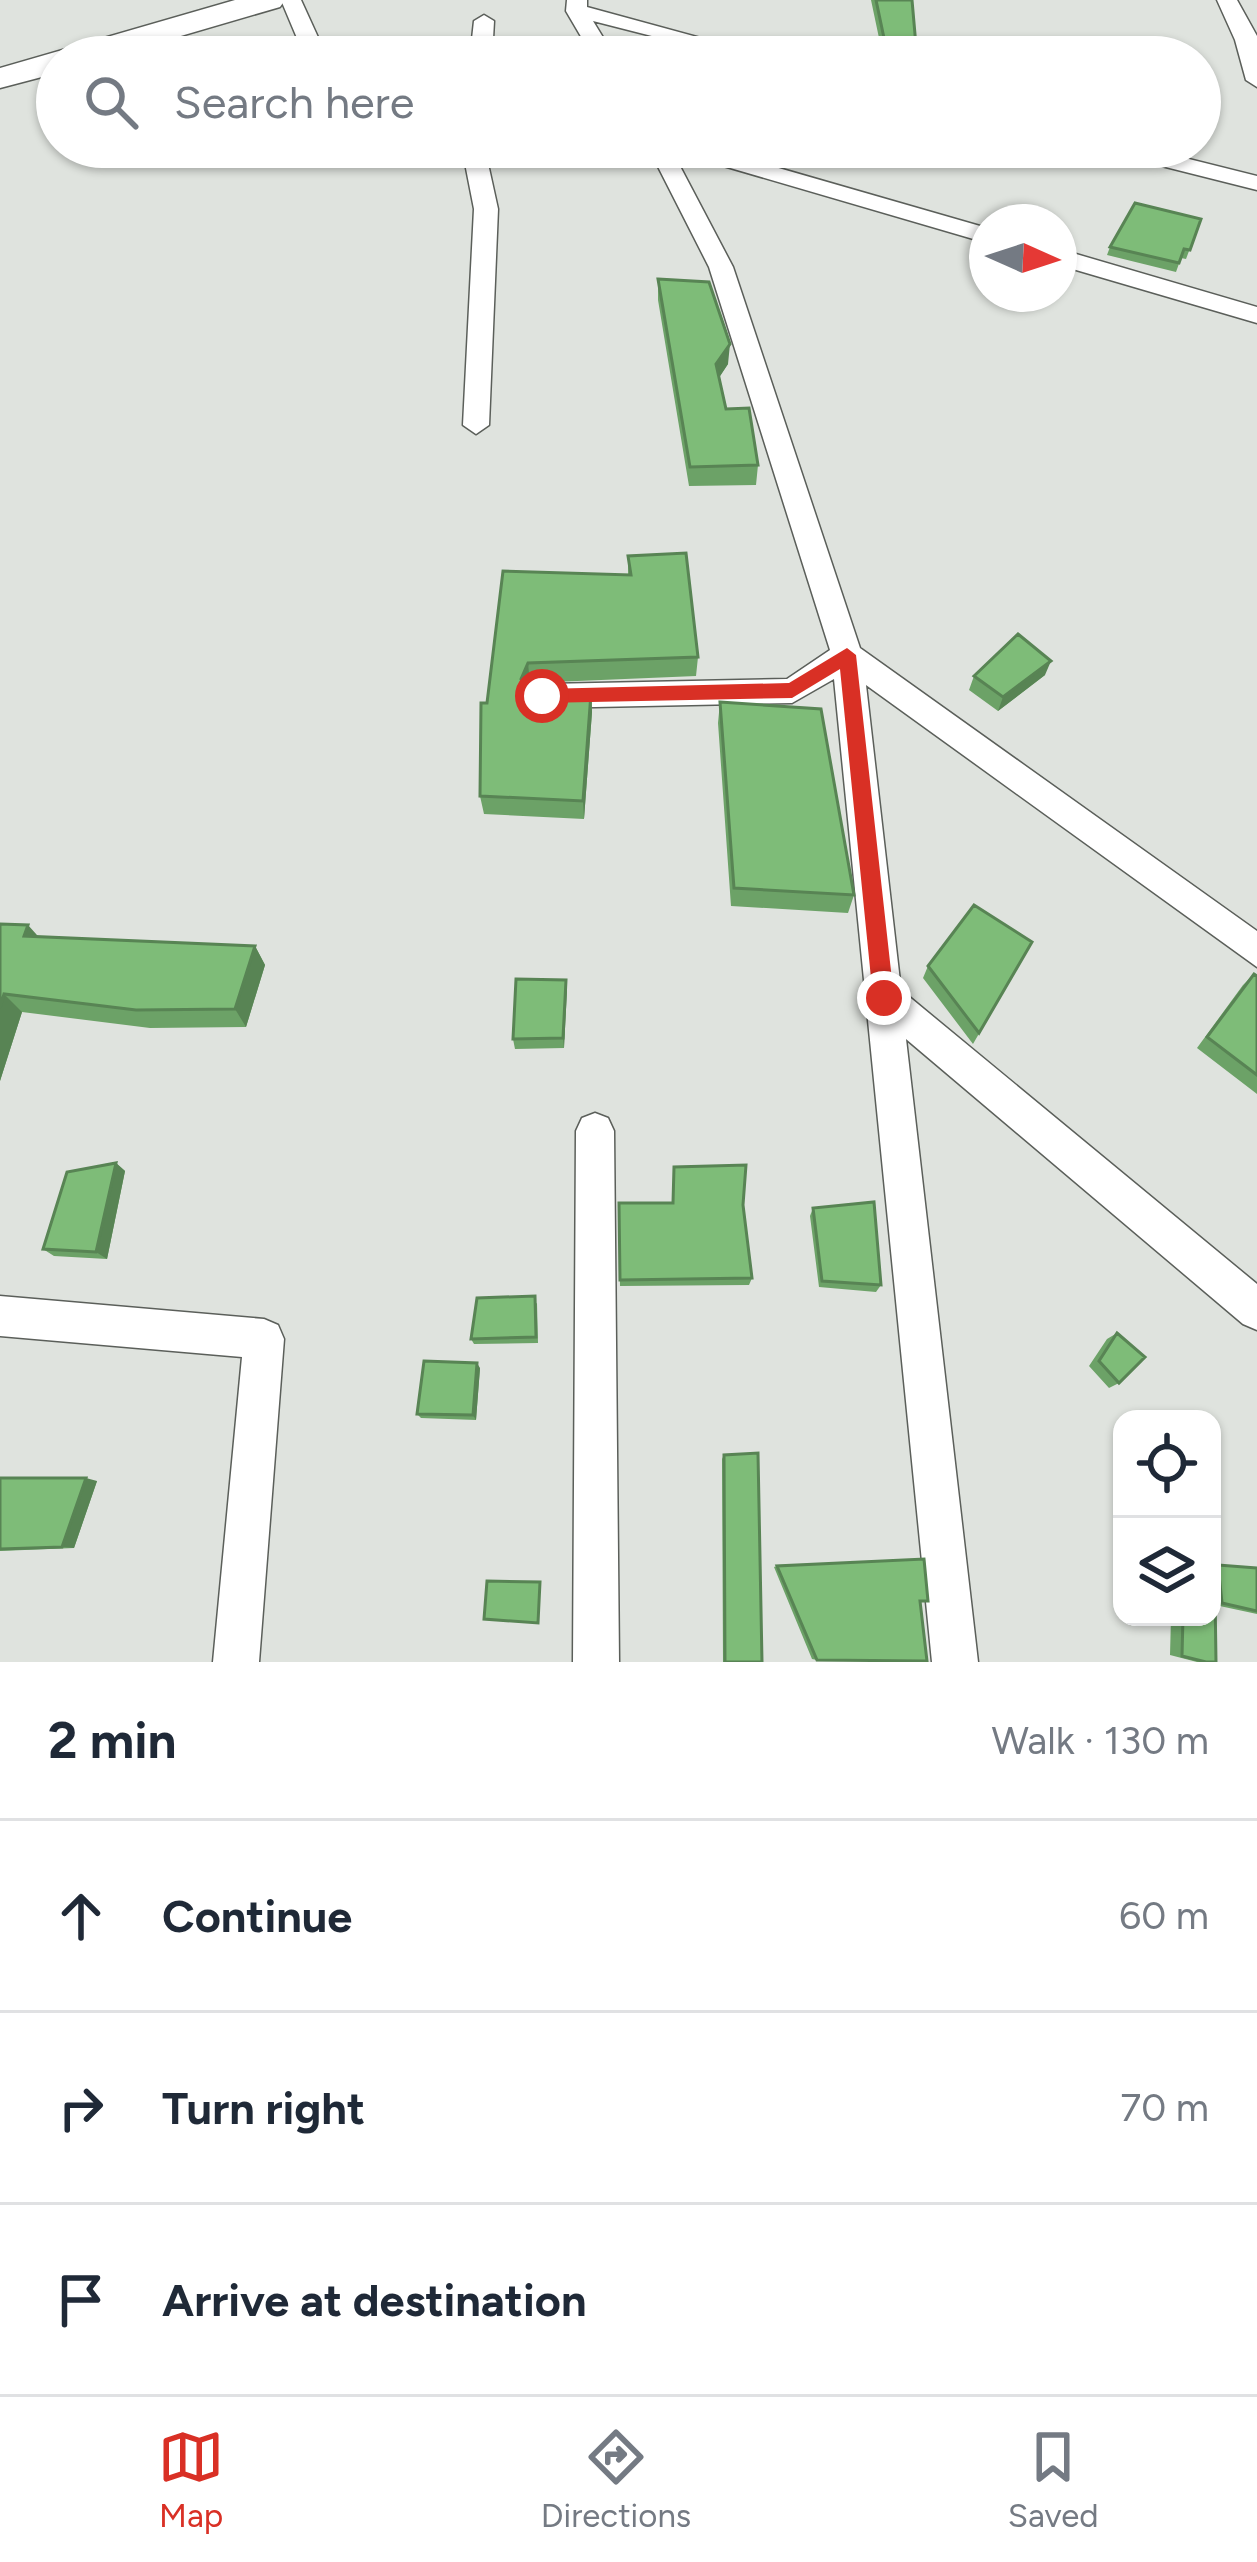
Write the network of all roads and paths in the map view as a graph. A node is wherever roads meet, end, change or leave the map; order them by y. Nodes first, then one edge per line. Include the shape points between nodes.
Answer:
1 (268, 0) edge
2 (291, 0) edge
3 (1227, 0) edge
4 (576, 5) edge
5 (484, 21) dead end
6 (145, 36) edge
7 (307, 36) edge
8 (483, 36) edge
9 (593, 36) edge
10 (685, 36) edge
11 (1251, 41) edge
12 (36, 68) edge
13 (0, 77) edge
14 (1257, 80) edge
15 (478, 168) edge
16 (669, 168) edge
17 (753, 168) edge
18 (1197, 168) edge
19 (1257, 183) edge
20 (969, 231) edge
21 (1077, 262) edge
22 (1257, 315) edge
23 (476, 424) dead end
24 (847, 655) junction
25 (542, 696) edge
26 (1257, 951) edge
27 (884, 998) junction
28 (595, 1131) dead end
29 (1257, 1310) edge
30 (0, 1316) edge
31 (236, 1662) edge
32 (596, 1662) edge
33 (955, 1662) edge

1 - 6 main road
2 - 7 street
3 - 11 street
4 - 9 street
4 - 10 street
5 - 8 street
11 - 14 street
12 - 13 main road
15 - 23 street via 486,209
16 - 24 street via 721,267
17 - 20 street
18 - 19 street
21 - 22 street
24 - 25 street via 792,691
24 - 26 street
24 - 27 street
27 - 29 street
27 - 33 street
28 - 32 street
30 - 31 street via 265,1339

